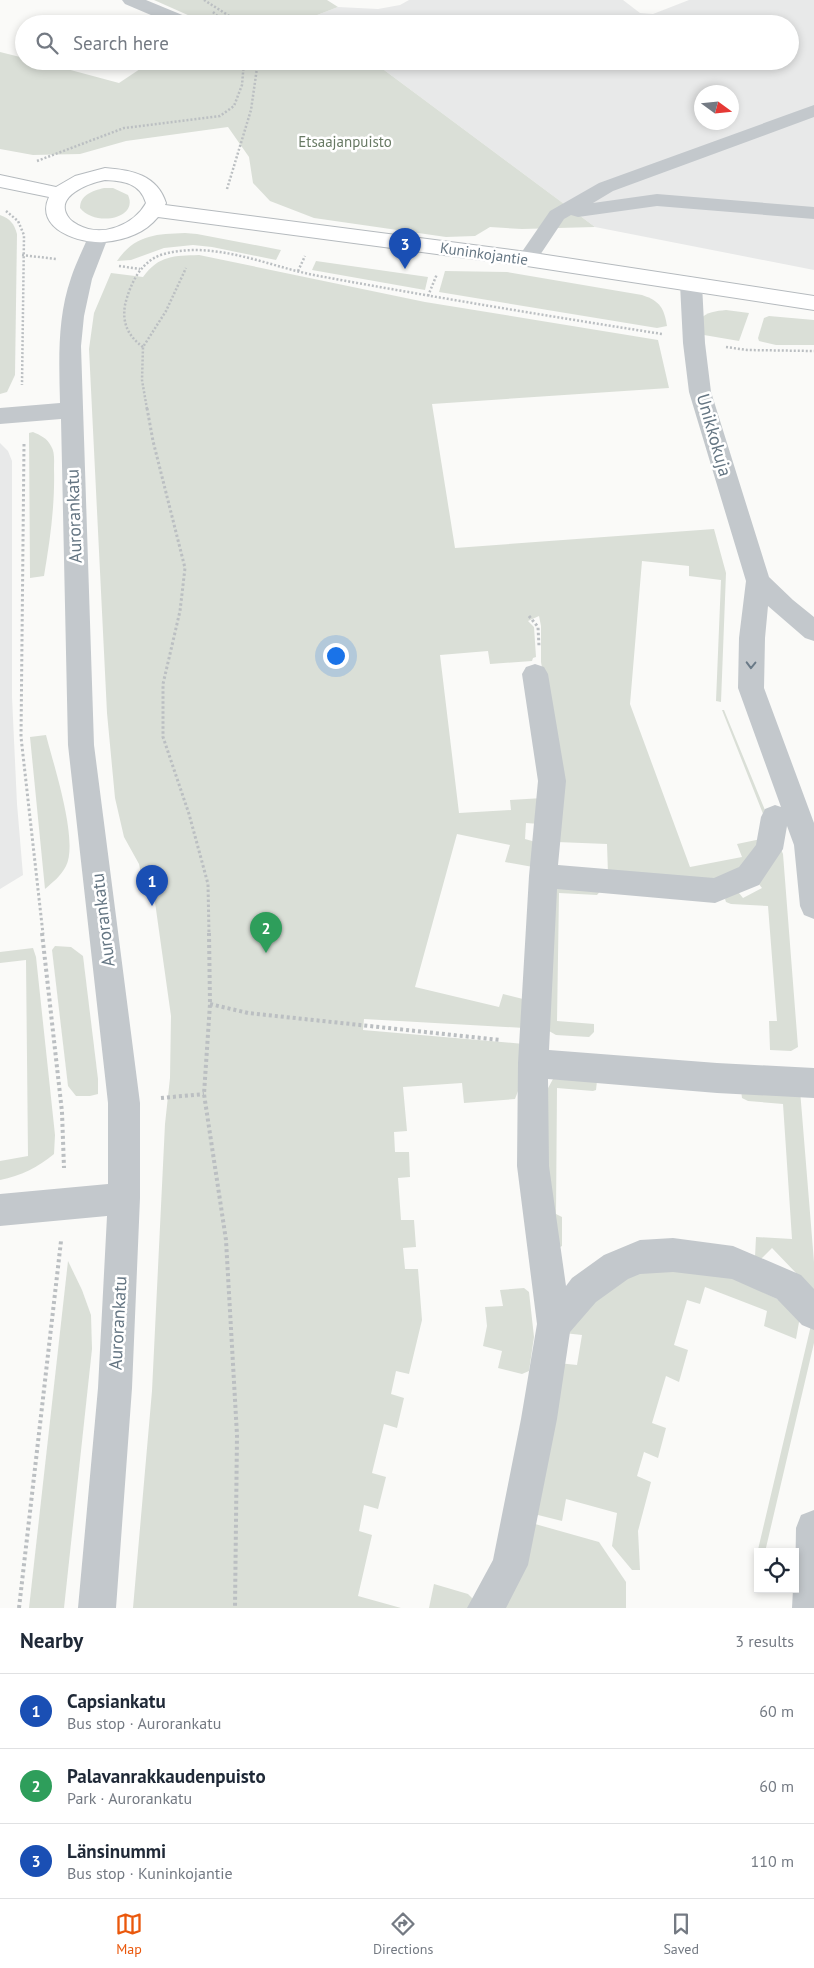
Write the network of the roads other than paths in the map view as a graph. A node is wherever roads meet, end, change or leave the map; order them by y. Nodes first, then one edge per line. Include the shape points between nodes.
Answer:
1 (131, 0) edge
2 (167, 15) edge
3 (814, 111) edge
4 (0, 182) edge
5 (61, 194) junction
6 (153, 210) junction
7 (814, 213) edge
8 (557, 215) junction
9 (99, 235) junction
10 (527, 260) junction
11 (691, 284) junction
12 (814, 303) edge
13 (70, 410) junction
14 (0, 416) edge
15 (758, 581) junction
16 (809, 627) edge
17 (752, 638) junction
18 (535, 674) dead end
19 (775, 817) dead end
20 (811, 836) edge
21 (543, 876) junction
22 (814, 906) edge
23 (533, 1063) junction
24 (814, 1083) edge
25 (124, 1198) junction
26 (0, 1210) edge
27 (814, 1313) edge
28 (554, 1324) junction
29 (814, 1528) edge
30 (97, 1608) edge
31 (486, 1608) edge
32 (811, 1608) edge

1 - 2 street
3 - 8 street via 606,187
4 - 5 main road
5 - 6 main road via 92,176 131,177 150,187 156,203
5 - 9 main road via 57,202 58,218 74,230
6 - 9 main road via 138,226
6 - 10 main road, Kuninkojantie
7 - 8 street via 657,200
8 - 10 street
9 - 13 street, Aurorankatu via 73,316
10 - 11 main road, Kuninkojantie
11 - 12 main road, Kuninkojantie
11 - 15 street, Unikkokuja via 700,392
13 - 14 street
13 - 25 street, Aurorankatu via 81,745 124,1104
15 - 16 street, Unikkokuja
15 - 17 street, Unikkokuja
16 - 17 street, Unikkokuja via 781,620 770,622
17 -> 20 street, Unikkokuja via 751,688
18 - 21 street via 552,781
19 - 21 street via 769,849 749,876 715,891
20 - 22 street, Unikkokuja
21 - 23 street
23 - 24 street
23 - 28 street via 533,1166
25 - 26 street
25 - 30 street, Aurorankatu via 115,1388
27 - 28 street via 789,1286 733,1263 672,1255 640,1257 616,1267 584,1290
28 - 31 street via 510,1565
29 - 32 street

